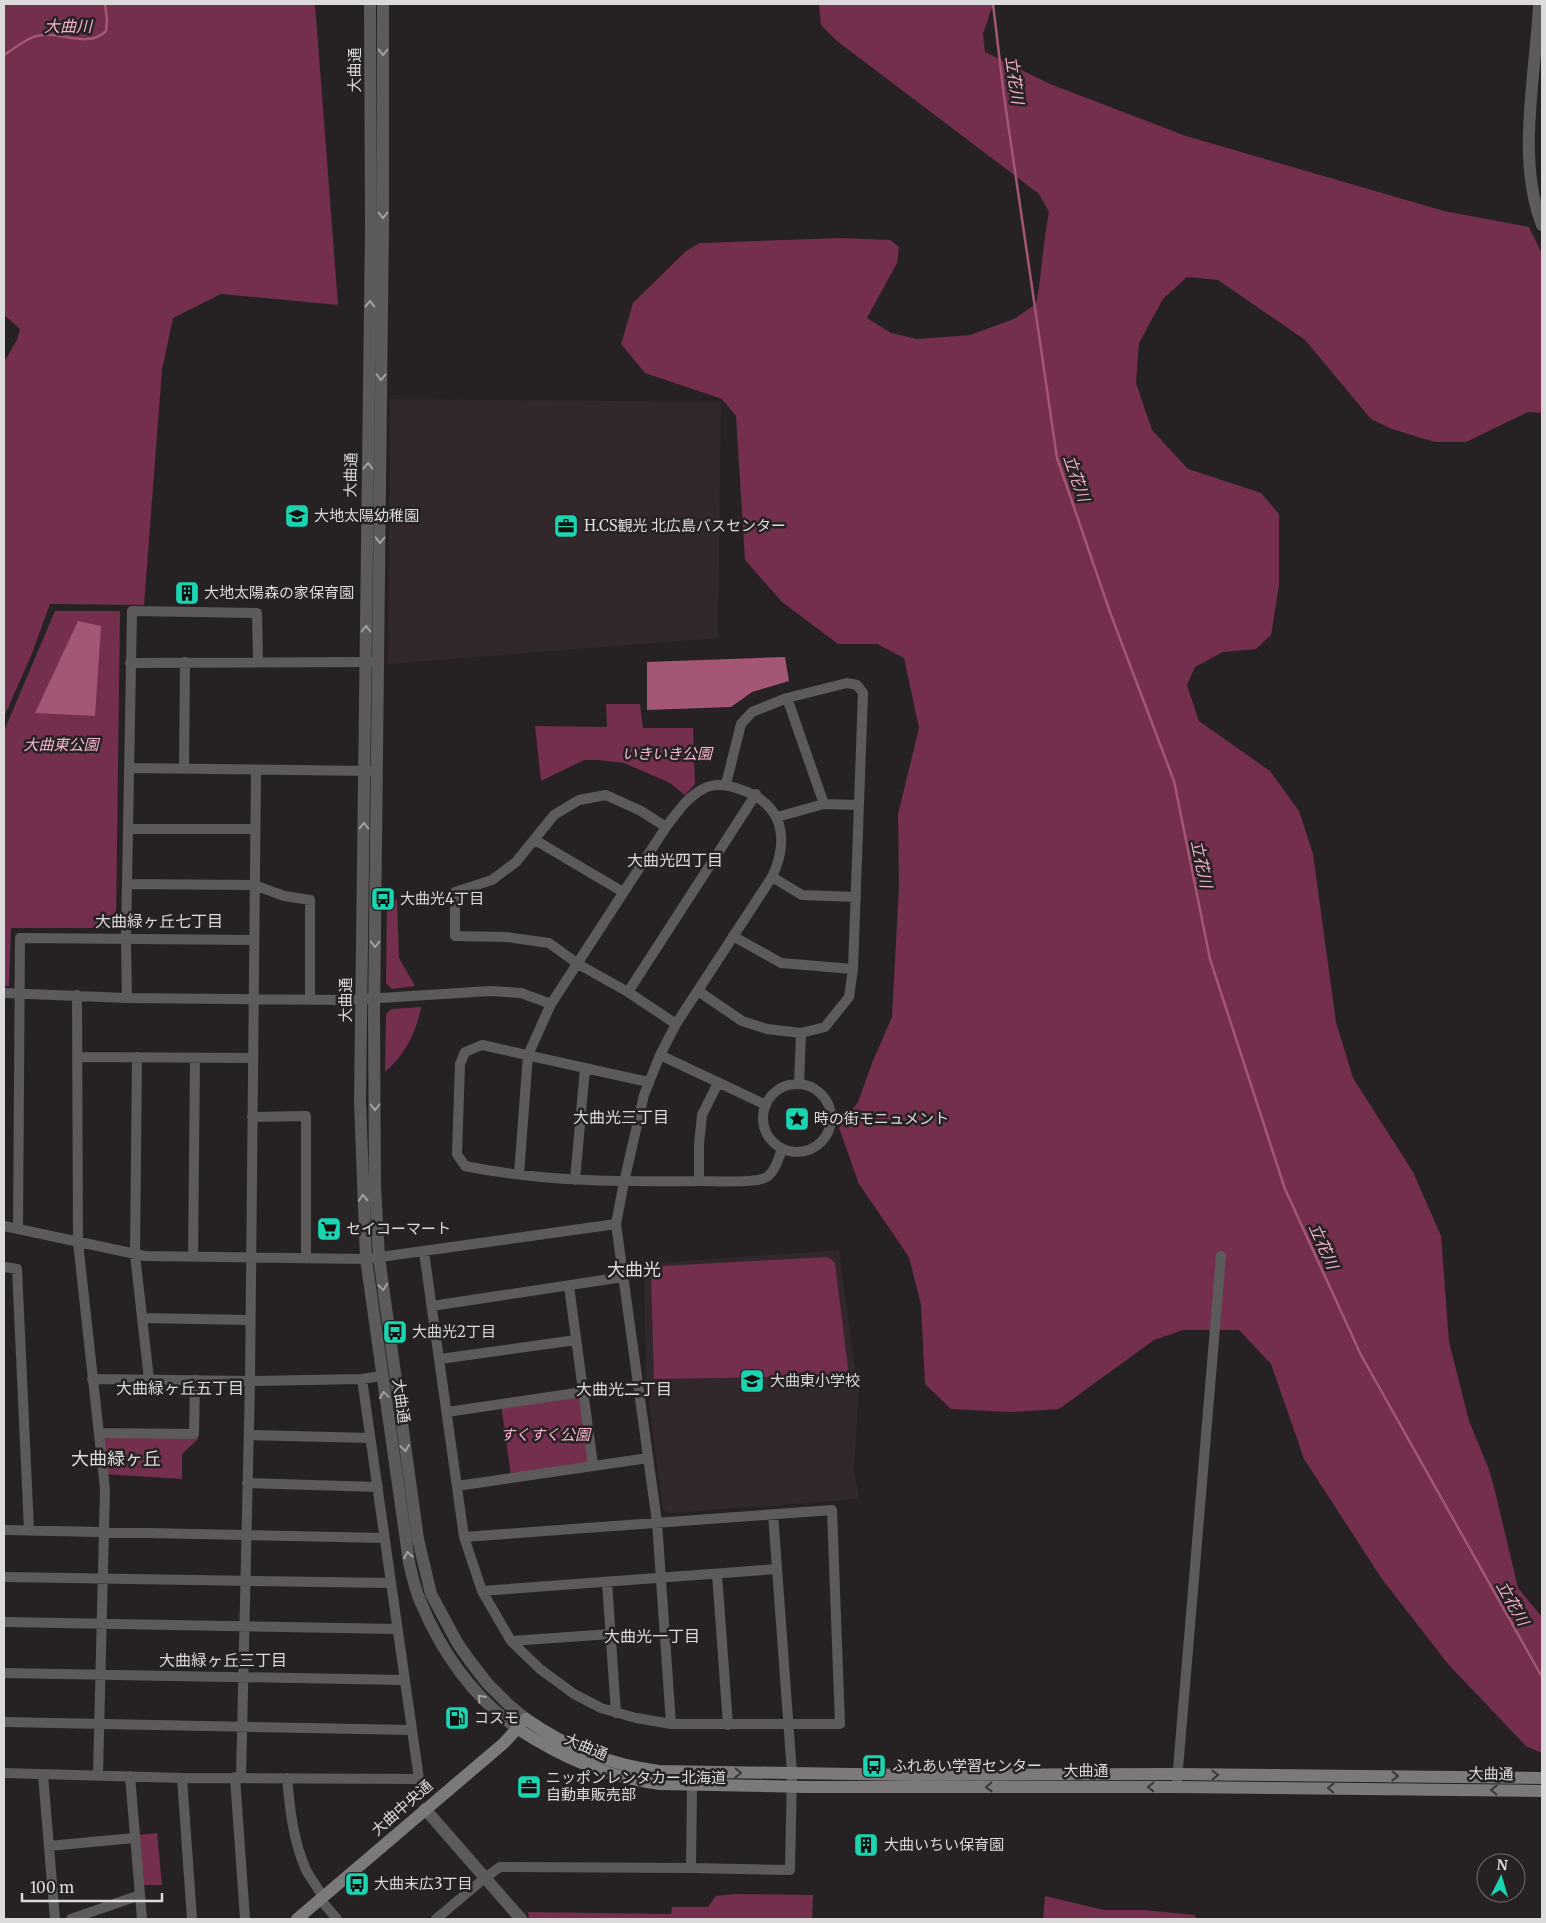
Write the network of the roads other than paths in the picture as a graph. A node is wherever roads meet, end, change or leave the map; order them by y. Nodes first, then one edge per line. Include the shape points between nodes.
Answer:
1 (370, 4) edge
2 (383, 4) edge
3 (1539, 4) edge
4 (1542, 225) edge
5 (185, 662) junction
6 (258, 662) junction
7 (372, 662) junction
8 (130, 663) junction
9 (787, 698) junction
10 (129, 768) junction
11 (184, 769) junction
12 (256, 770) junction
13 (371, 771) junction
14 (726, 784) junction
15 (756, 794) junction
16 (824, 804) junction
17 (859, 805) junction
18 (777, 817) junction
19 (666, 827) junction
20 (129, 828) junction
21 (255, 829) junction
22 (535, 840) junction
23 (772, 877) junction
24 (128, 884) junction
25 (254, 885) junction
26 (624, 892) junction
27 (856, 897) junction
28 (733, 936) junction
29 (126, 939) junction
30 (254, 940) junction
31 (578, 964) junction
32 (853, 969) junction
33 (698, 991) junction
34 (628, 992) junction
35 (4, 993) edge
36 (19, 994) junction
37 (77, 996) junction
38 (127, 998) junction
39 (254, 998) junction
40 (310, 999) junction
41 (368, 1000) junction
42 (551, 1004) junction
43 (676, 1024) junction
44 (801, 1033) junction
45 (528, 1055) junction
46 (660, 1055) junction
47 (79, 1057) junction
48 (138, 1057) junction
49 (195, 1058) junction
50 (252, 1058) junction
51 (585, 1068) junction
52 (648, 1082) junction
53 (718, 1083) junction
54 (799, 1084) junction
55 (766, 1105) junction
56 (252, 1117) junction
57 (782, 1149) junction
58 (519, 1174) junction
59 (575, 1180) junction
60 (699, 1181) junction
61 (624, 1182) junction
62 (616, 1224) junction
63 (4, 1226) edge
64 (18, 1229) junction
65 (78, 1242) junction
66 (424, 1252) junction
67 (135, 1255) junction
68 (1221, 1256) dead end
69 (193, 1257) junction
70 (251, 1257) junction
71 (379, 1257) junction
72 (366, 1258) junction
73 (306, 1259) junction
74 (4, 1267) edge
75 (623, 1278) junction
76 (569, 1286) junction
77 (432, 1306) junction
78 (142, 1318) junction
79 (250, 1320) junction
80 (576, 1340) junction
81 (440, 1359) junction
82 (381, 1376) junction
83 (92, 1379) junction
84 (149, 1379) junction
85 (362, 1379) junction
86 (195, 1380) junction
87 (250, 1381) junction
88 (583, 1392) junction
89 (447, 1412) junction
90 (98, 1433) junction
91 (249, 1435) junction
92 (370, 1438) junction
93 (648, 1458) junction
94 (594, 1465) junction
95 (247, 1483) junction
96 (457, 1486) junction
97 (378, 1487) junction
98 (773, 1514) junction
99 (657, 1522) junction
100 (4, 1530) edge
101 (29, 1530) junction
102 (104, 1532) junction
103 (246, 1535) junction
104 (464, 1537) junction
105 (384, 1538) junction
106 (776, 1569) junction
107 (717, 1574) junction
108 (4, 1577) edge
109 (103, 1578) junction
110 (661, 1578) junction
111 (245, 1581) junction
112 (607, 1582) junction
113 (391, 1584) junction
114 (482, 1591) junction
115 (4, 1622) edge
116 (102, 1623) junction
117 (244, 1626) junction
118 (398, 1629) junction
119 (611, 1634) junction
120 (512, 1641) junction
121 (4, 1673) edge
122 (101, 1674) junction
123 (243, 1677) junction
124 (405, 1680) junction
125 (616, 1713) junction
126 (4, 1722) edge
127 (100, 1724) junction
128 (522, 1724) junction
129 (671, 1724) junction
130 (728, 1725) junction
131 (789, 1725) junction
132 (242, 1726) junction
133 (412, 1730) junction
134 (4, 1773) edge
135 (43, 1774) junction
136 (98, 1774) junction
137 (130, 1776) junction
138 (182, 1778) junction
139 (238, 1778) junction
140 (287, 1778) junction
141 (1542, 1778) edge
142 (792, 1780) junction
143 (1177, 1780) junction
144 (692, 1785) junction
145 (1542, 1791) edge
146 (425, 1809) junction
147 (134, 1838) junction
148 (49, 1846) junction
149 (690, 1868) junction
150 (486, 1877) junction
151 (140, 1895) junction
152 (322, 1898) junction
153 (439, 1918) edge
154 (55, 1919) edge
155 (71, 1919) edge
156 (142, 1919) edge
157 (192, 1919) edge
158 (245, 1919) edge
159 (297, 1919) edge
160 (337, 1919) edge
161 (521, 1919) edge

7 -> 1 street, 大曲通
2 -> 7 street, 大曲通 via 383,255
3 - 4 street via 1529,153 1533,190
5 - 6 street
5 - 8 street
5 - 11 street
6 - 7 street
6 - 8 street via 257,613 132,611
7 - 13 street, 大曲通
8 - 10 street
9 - 14 street via 752,712 741,724
9 - 16 street
9 - 17 street via 847,683 860,689 863,694
10 - 11 street
10 - 20 street
11 - 12 street
12 - 13 street
12 - 21 street
13 - 41 street, 大曲通
14 - 15 street
14 - 19 street via 704,788 687,799
15 - 18 street
15 - 34 street
16 - 17 street
16 - 18 street
17 - 27 street
18 - 23 street via 782,848
19 - 22 street via 641,810 606,795 580,800 554,815
19 - 26 street
20 - 21 street
20 - 24 street
21 - 25 street
22 - 26 street
22 - 31 street via 516,862 492,880 455,892 455,936 549,943
23 - 27 street via 802,895
23 - 28 street
24 - 25 street
24 - 29 street
25 - 30 street
25 - 40 street via 284,896 310,900
26 - 31 street
27 - 32 street
28 - 32 street via 781,963
28 - 33 street
29 - 30 street
29 - 36 street via 20,938
29 - 38 street
30 - 39 street
31 - 34 street
31 - 42 street
32 - 44 street via 849,997 825,1027
33 - 43 street
33 - 44 street via 742,1021
34 - 43 street
35 - 36 street
36 - 37 street
36 - 64 street
37 - 38 street
37 - 47 street
38 - 39 street
39 - 40 street
39 - 50 street
40 - 41 street
41 - 42 street via 490,991 521,993
41 -> 71 street, 大曲通
72 -> 41 street, 大曲通 via 360,1101
42 - 45 street
43 - 46 street
44 - 54 street
45 - 51 street
45 - 58 street
45 - 58 street via 482,1045 465,1052 460,1064 457,1154 465,1166
46 - 52 street
46 - 53 street
47 - 48 street
47 - 65 street
48 - 49 street
48 - 67 street
49 - 50 street
49 - 69 street
50 - 56 street
51 - 52 street
51 - 59 street
52 - 61 street
53 - 55 street
53 - 60 street via 702,1115
54 - 55 street via 779,1089
54 - 57 street via 815,1089 827,1100 832,1122 823,1142 814,1148 804,1152
55 - 57 street via 763,1115 767,1135
56 - 70 street
56 - 73 street via 306,1116
57 - 60 street via 773,1172 762,1179
58 - 59 street
59 - 61 street
60 - 61 street
61 - 62 street
62 - 66 street
62 - 75 street
63 - 64 street
64 - 65 street
65 - 67 street
65 - 83 street
66 - 71 street
66 - 77 street
67 - 69 street
67 - 78 street
68 - 143 street
69 - 70 street
70 - 73 street
70 - 79 street
71 - 72 street
71 -> 128 street, 大曲通 via 420,1549 431,1594 458,1644
72 - 73 street
72 - 82 street, 大曲通
74 - 101 street via 17,1269
75 - 76 street
75 - 93 street
76 - 77 street
76 - 80 street
77 - 81 street
78 - 79 street
78 - 84 street
79 - 87 street
80 - 81 street
80 - 88 street
81 - 89 street
82 - 85 street
128 -> 82 street, 大曲通 via 488,1706 454,1665 420,1602 408,1562
83 - 84 street
83 - 90 street
84 - 86 street
85 - 87 street
85 - 92 street
86 - 87 street
86 - 90 street via 194,1434
87 - 91 street
88 - 89 street
88 - 94 street
89 - 96 street
90 - 102 street via 104,1483
91 - 92 street
91 - 95 street
92 - 97 street
93 - 94 street
93 - 99 street
94 - 96 street
95 - 97 street
95 - 103 street
96 - 104 street
97 - 105 street
98 - 99 street
98 - 106 street
98 - 131 street via 832,1510 840,1724
99 - 104 street
99 - 110 street
100 - 101 street
101 - 102 street
102 - 103 street
102 - 109 street
103 - 105 street
103 - 111 street
104 - 114 street
105 - 113 street
106 - 107 street
106 - 131 street
107 - 110 street
107 - 130 street
108 - 109 street
109 - 111 street
109 - 116 street
110 - 112 street
110 - 129 street
111 - 113 street
111 - 117 street
112 - 114 street
112 - 119 street
113 - 118 street
114 - 120 street
115 - 116 street
116 - 117 street
116 - 122 street
117 - 118 street
117 - 123 street
118 - 124 street
119 - 120 street
119 - 125 street
120 - 125 street via 540,1669 574,1694
121 - 122 street
122 - 123 street
122 - 127 street
123 - 124 street
123 - 132 street
124 - 133 street
125 - 129 street
126 - 127 street
127 - 132 street
127 - 136 street
128 -> 142 main road, 大曲通 via 608,1760 640,1768
128 - 144 main road, 大曲通 via 562,1755 605,1773 637,1781
128 - 146 main road, 大曲中央通
129 - 130 street
130 - 131 street
131 - 142 street
132 - 133 street
132 - 139 street
133 - 140 street via 419,1779
134 - 135 street
135 - 136 street
135 - 148 street
136 - 137 street
137 - 138 street
137 - 147 street
138 - 139 street
138 - 157 street
139 - 140 street
139 - 158 street
140 - 152 street via 292,1826 298,1848
143 -> 141 main road, 大曲通
142 - 143 main road, 大曲通 via 913,1775
142 - 144 main road, 大曲通
142 - 149 street via 790,1870
145 -> 143 main road, 大曲通
144 - 149 street
146 - 150 street
146 - 152 main road, 大曲中央通
147 - 148 street
147 - 151 street
148 - 154 street
149 - 150 street via 500,1867
150 - 153 street
150 - 161 street
151 - 155 street
151 - 156 street
152 - 159 main road, 大曲中央通
152 - 160 street

